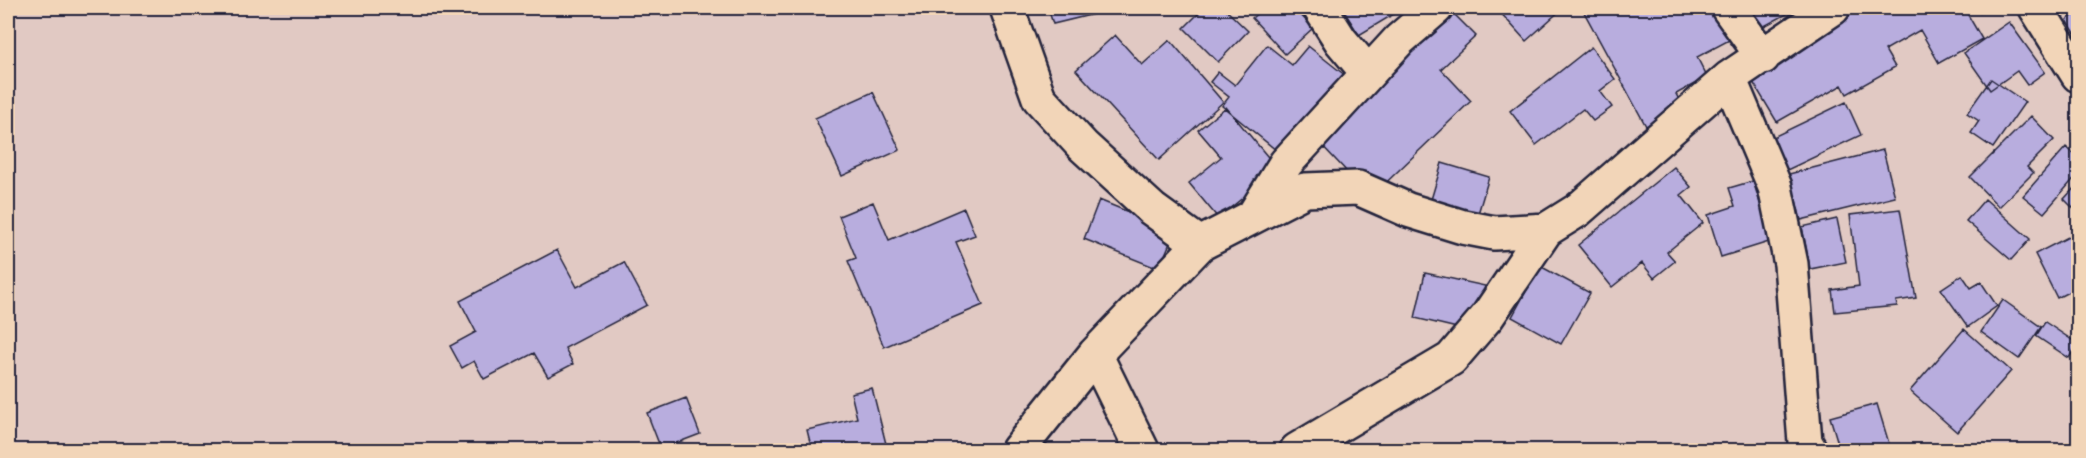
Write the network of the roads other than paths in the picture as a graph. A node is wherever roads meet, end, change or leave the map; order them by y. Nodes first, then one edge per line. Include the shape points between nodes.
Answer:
1 (1007, 8) edge
2 (1320, 8) edge
3 (1436, 8) edge
4 (1728, 8) edge
5 (1833, 8) edge
6 (2046, 11) edge
7 (1763, 57) junction
8 (1368, 73) junction
9 (2079, 75) edge
10 (1730, 78) junction
11 (1254, 215) junction
12 (1546, 230) junction
13 (1200, 244) junction
14 (1095, 354) junction
15 (1018, 450) edge
16 (1142, 450) edge
17 (1297, 450) edge
18 (1810, 450) edge

1 - 13 street via 1039,98 1083,146 1143,201
2 - 8 street
3 - 8 street
4 - 7 street
5 - 7 street
6 - 9 street
7 - 10 street
8 - 11 street via 1286,163
10 - 12 street via 1578,210
10 - 18 street via 1777,198 1791,264 1805,442
11 - 12 street via 1305,190 1358,188 1408,210 1463,227 1494,233
11 - 13 street
12 - 17 street via 1487,317 1451,359
13 - 14 street
14 - 15 street
14 - 16 street

